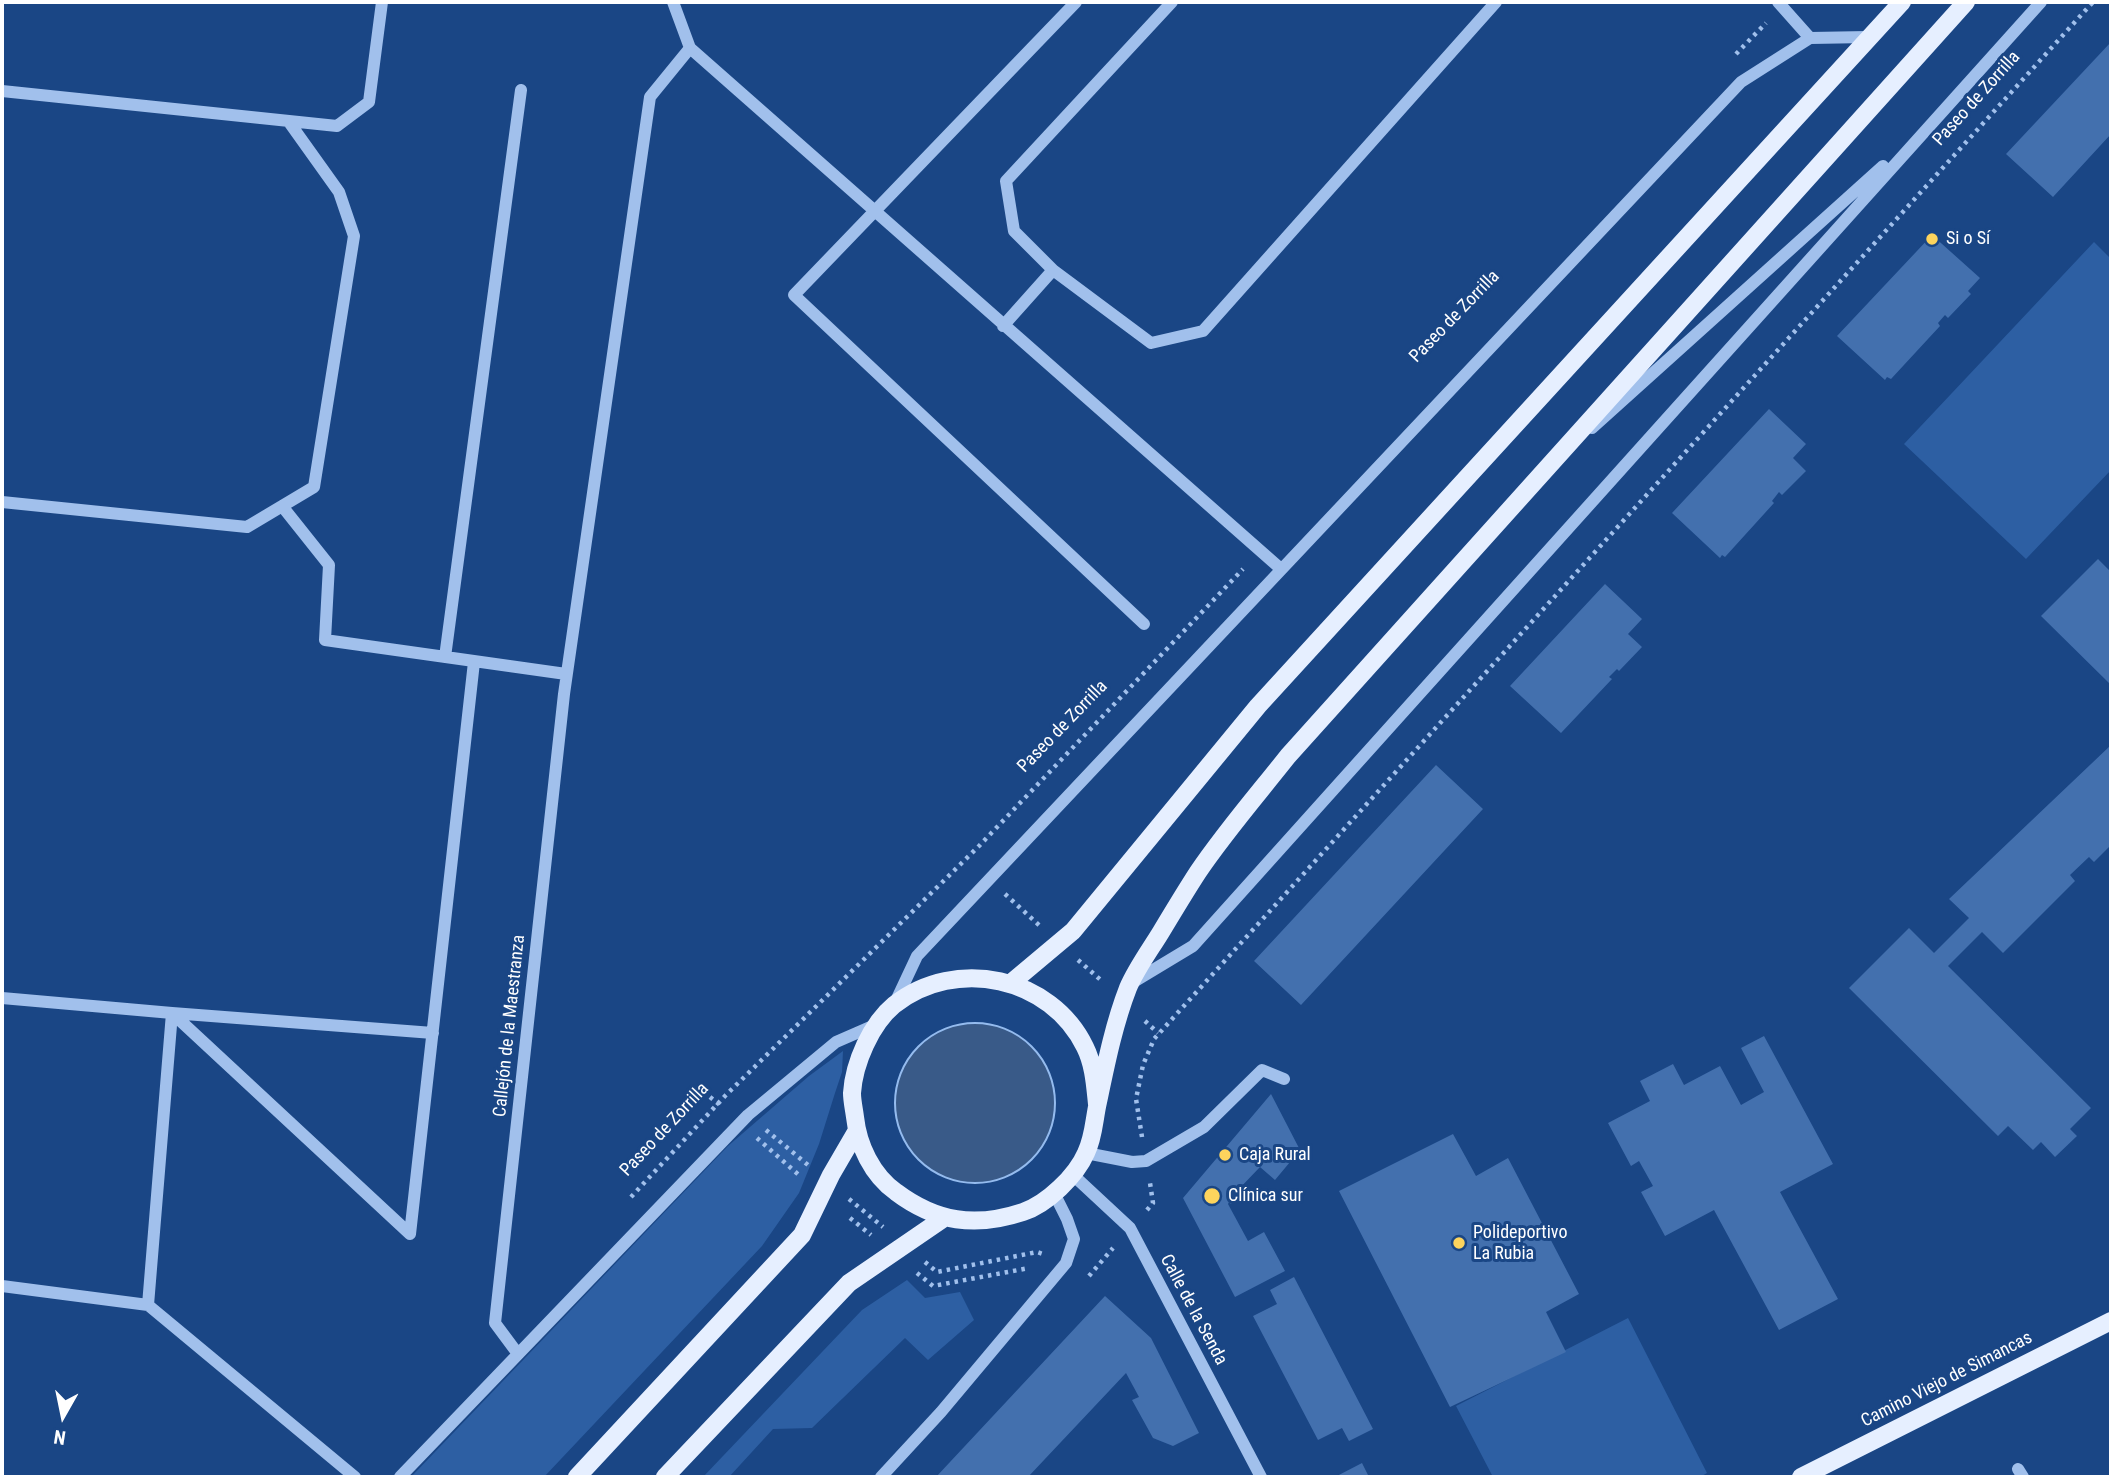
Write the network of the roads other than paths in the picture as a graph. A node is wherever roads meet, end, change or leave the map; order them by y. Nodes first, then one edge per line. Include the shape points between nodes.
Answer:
1 (382, 2) edge
2 (673, 2) edge
3 (1076, 2) edge
4 (1172, 2) edge
5 (1496, 2) edge
6 (1902, 2) edge
7 (1966, 2) edge
8 (2041, 2) edge
9 (1779, 4) edge
10 (1868, 37) junction
11 (1810, 38) junction
12 (690, 48) junction
13 (521, 90) dead end
14 (2, 91) edge
15 (289, 122) junction
16 (1932, 122) junction
17 (874, 212) junction
18 (1053, 270) junction
19 (1003, 326) junction
20 (1543, 473) junction
21 (2, 502) edge
22 (282, 506) junction
23 (1281, 569) junction
24 (1144, 624) dead end
25 (444, 657) junction
26 (474, 662) junction
27 (566, 674) junction
28 (1011, 983) junction
29 (1130, 984) junction
30 (2, 998) edge
31 (894, 1006) junction
32 (172, 1013) junction
33 (876, 1025) junction
34 (433, 1033) junction
35 (1284, 1079) dead end
36 (1097, 1104) junction
37 (856, 1132) junction
38 (1086, 1153) junction
39 (1073, 1175) junction
40 (1054, 1192) junction
41 (944, 1218) junction
42 (2, 1286) edge
43 (148, 1305) junction
44 (2111, 1321) edge
45 (518, 1354) junction
46 (355, 1477) edge
47 (400, 1477) edge
48 (577, 1477) edge
49 (665, 1477) edge
50 (881, 1477) edge
51 (1261, 1477) edge
52 (1801, 1477) edge

1 - 15 street via 369,102 337,126
2 - 12 street
3 - 17 street
4 - 18 street via 1006,181 1014,231
5 - 18 street via 1203,331 1151,343
6 - 10 main road
7 - 20 main road
8 - 16 street, Paseo de Zorrilla
9 - 11 street
10 - 11 street
10 - 28 main road via 1258,706 1073,931
11 - 23 street via 1741,82
12 - 17 street
12 - 27 street, Callejón de la Maestranza via 650,97
13 - 25 street
14 - 15 street
15 - 22 street via 339,192 354,236 314,487
16 - 20 street
16 - 29 street, Paseo de Zorrilla via 1193,946
17 - 19 street
17 - 24 street via 794,295
18 - 19 street
19 - 23 street
20 - 29 main road via 1288,756 1199,871
21 - 22 street via 247,527
22 - 25 street via 329,565 325,640
23 - 31 street via 917,956
25 - 26 street
26 - 27 street
26 - 34 street
27 - 45 street, Callejón de la Maestranza via 495,1323
28 - 31 main road via 979,978 946,981 915,992
28 - 36 main road via 1041,997 1067,1019 1085,1047 1095,1075
29 - 36 main road
30 - 32 street
31 - 33 main road
32 - 34 street
32 - 34 street via 411,1234
32 - 43 street
33 - 37 main road via 860,1055 852,1093
33 - 45 street via 836,1042 748,1115
35 - 38 street via 1262,1070 1204,1127 1146,1161
36 - 38 main road
37 - 41 main road via 869,1162 889,1187 914,1206
37 - 48 main road via 802,1235
38 - 39 main road
39 - 40 main road
39 - 51 street, Calle de la Senda via 1130,1228
40 - 41 main road via 1026,1211 985,1222
40 - 50 street via 1074,1239 1066,1264
41 - 49 main road via 849,1283
42 - 43 street
43 - 46 street
44 - 52 main road, Camino Viejo de Simancas
45 - 47 street

